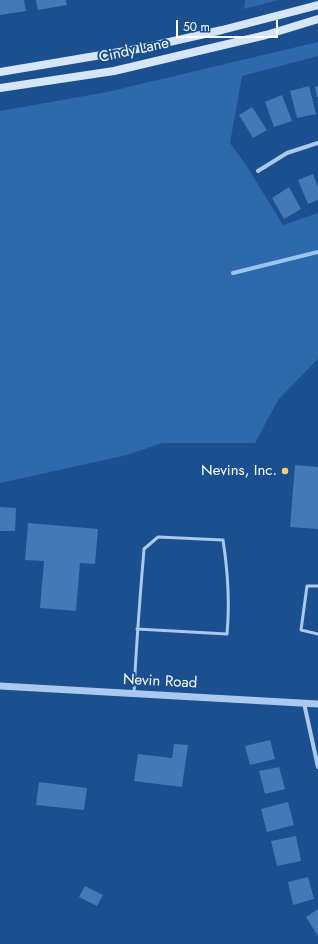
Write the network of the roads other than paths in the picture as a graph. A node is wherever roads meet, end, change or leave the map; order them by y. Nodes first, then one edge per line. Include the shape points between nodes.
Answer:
1 (318, 5) edge
2 (318, 19) edge
3 (0, 72) edge
4 (0, 88) edge
5 (318, 143) edge
6 (258, 171) dead end
7 (318, 586) edge
8 (137, 629) junction
9 (318, 634) edge
10 (0, 686) edge
11 (134, 694) junction
12 (304, 703) junction
13 (318, 704) edge
14 (318, 767) edge

1 - 3 main road, Cindy Lane via 143,48
2 - 4 main road, Cindy Lane via 266,35 114,71
5 - 6 street via 287,153
7 - 9 lane via 307,586 301,630
8 - 8 lane via 144,549 158,537 223,540 228,572 227,634
8 - 11 lane
10 - 11 street, Nevin Road
11 - 12 street, Nevin Road
12 - 13 street, Nevin Road
12 - 14 street

